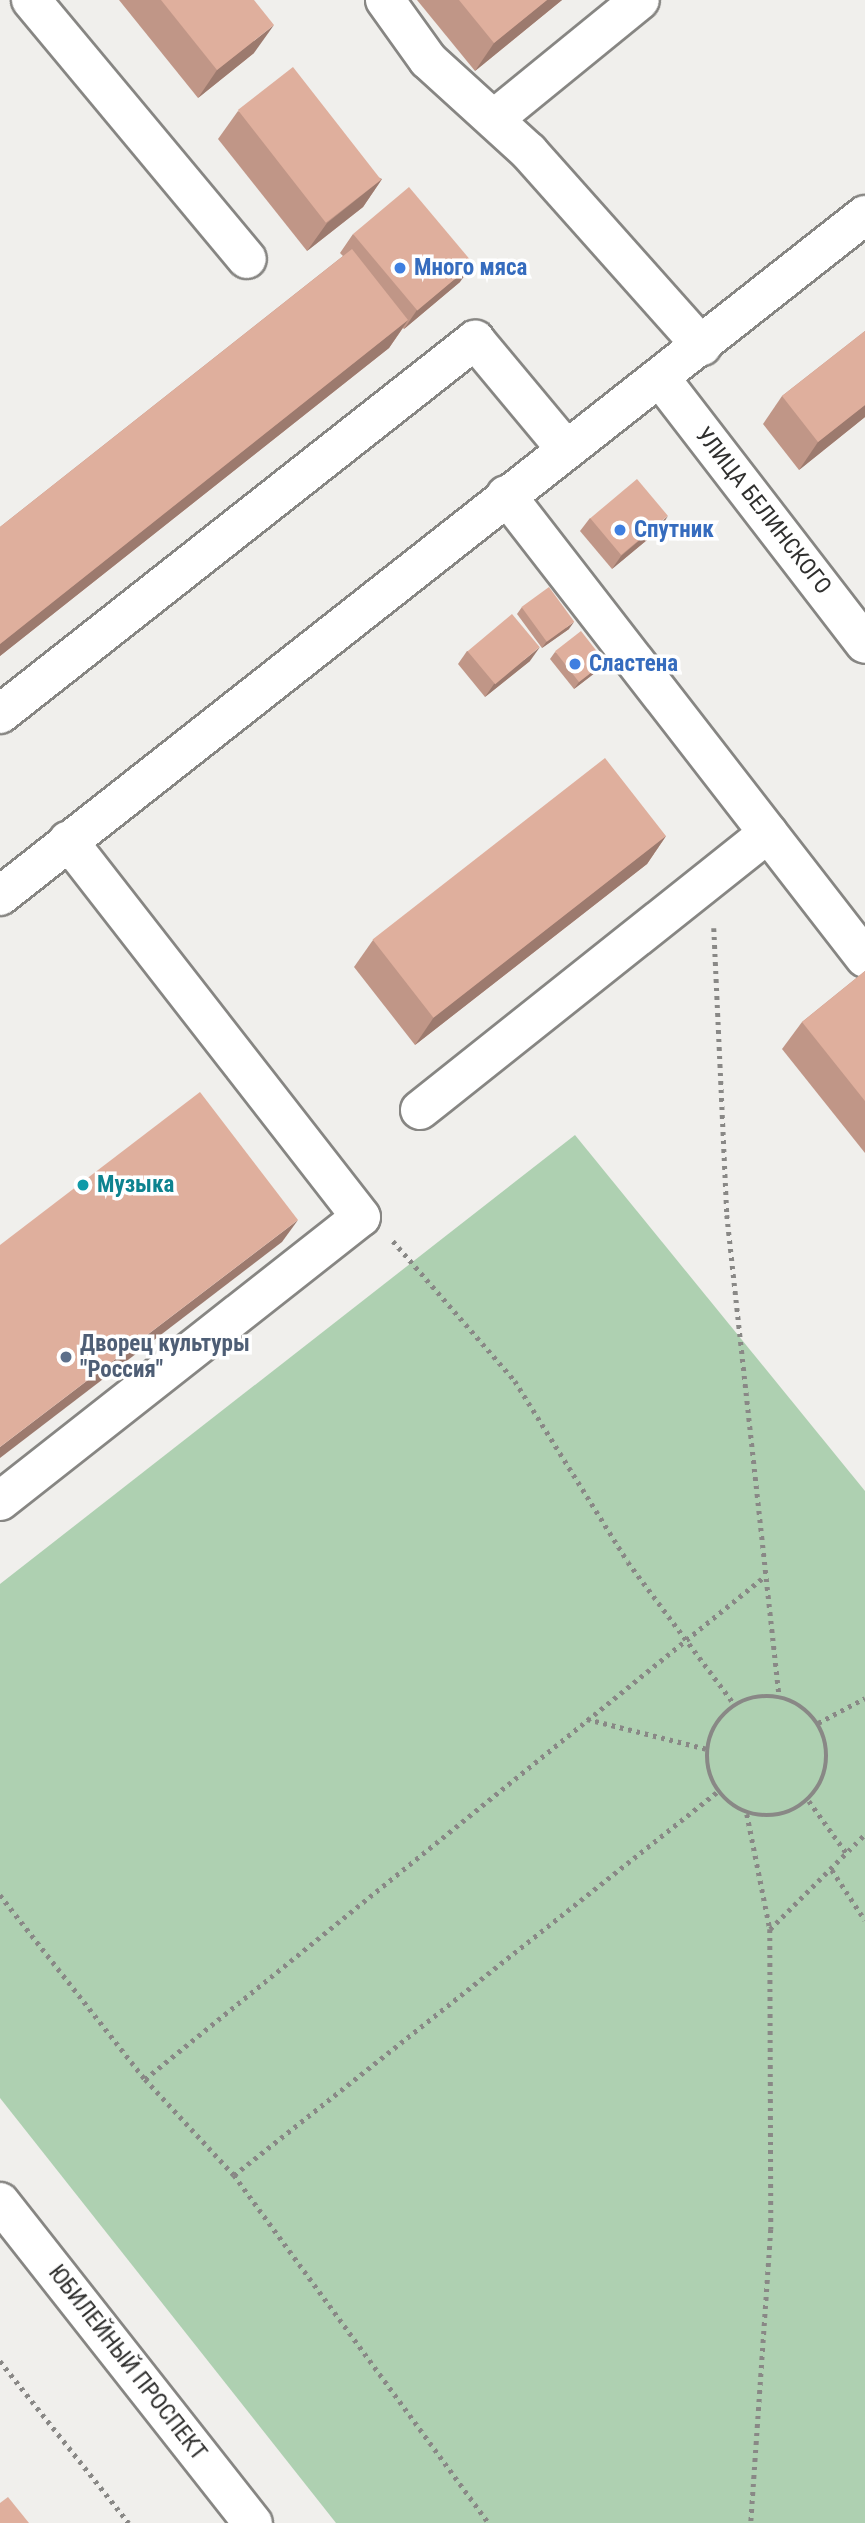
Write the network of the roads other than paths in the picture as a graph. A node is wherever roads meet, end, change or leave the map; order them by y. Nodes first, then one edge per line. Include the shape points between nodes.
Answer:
1 (31, 0) edge
2 (385, 0) edge
3 (640, 0) edge
4 (494, 119) junction
5 (865, 215) edge
6 (247, 259) dead end
7 (702, 346) junction
8 (661, 379) junction
9 (565, 448) junction
10 (506, 495) junction
11 (865, 644) edge
12 (0, 714) edge
13 (768, 833) junction
14 (68, 841) junction
15 (0, 896) edge
16 (865, 958) edge
17 (421, 1110) dead end
18 (0, 1501) edge
19 (0, 2203) edge
20 (253, 2523) edge

1 - 6 main road
2 - 4 main road via 428,60
3 - 4 main road
4 - 7 main road via 530,152
5 - 7 main road
7 - 8 main road
8 - 9 main road
8 - 11 main road, УЛИЦА БЕЛИНСКОГО
9 - 10 main road
9 - 12 main road via 475,340
10 - 13 main road
10 - 14 main road
13 - 16 main road
13 - 17 main road
14 - 15 main road
14 - 18 main road via 361,1217
19 - 20 main road, ЮБИЛЕЙНЫЙ ПРОСПЕКТ

